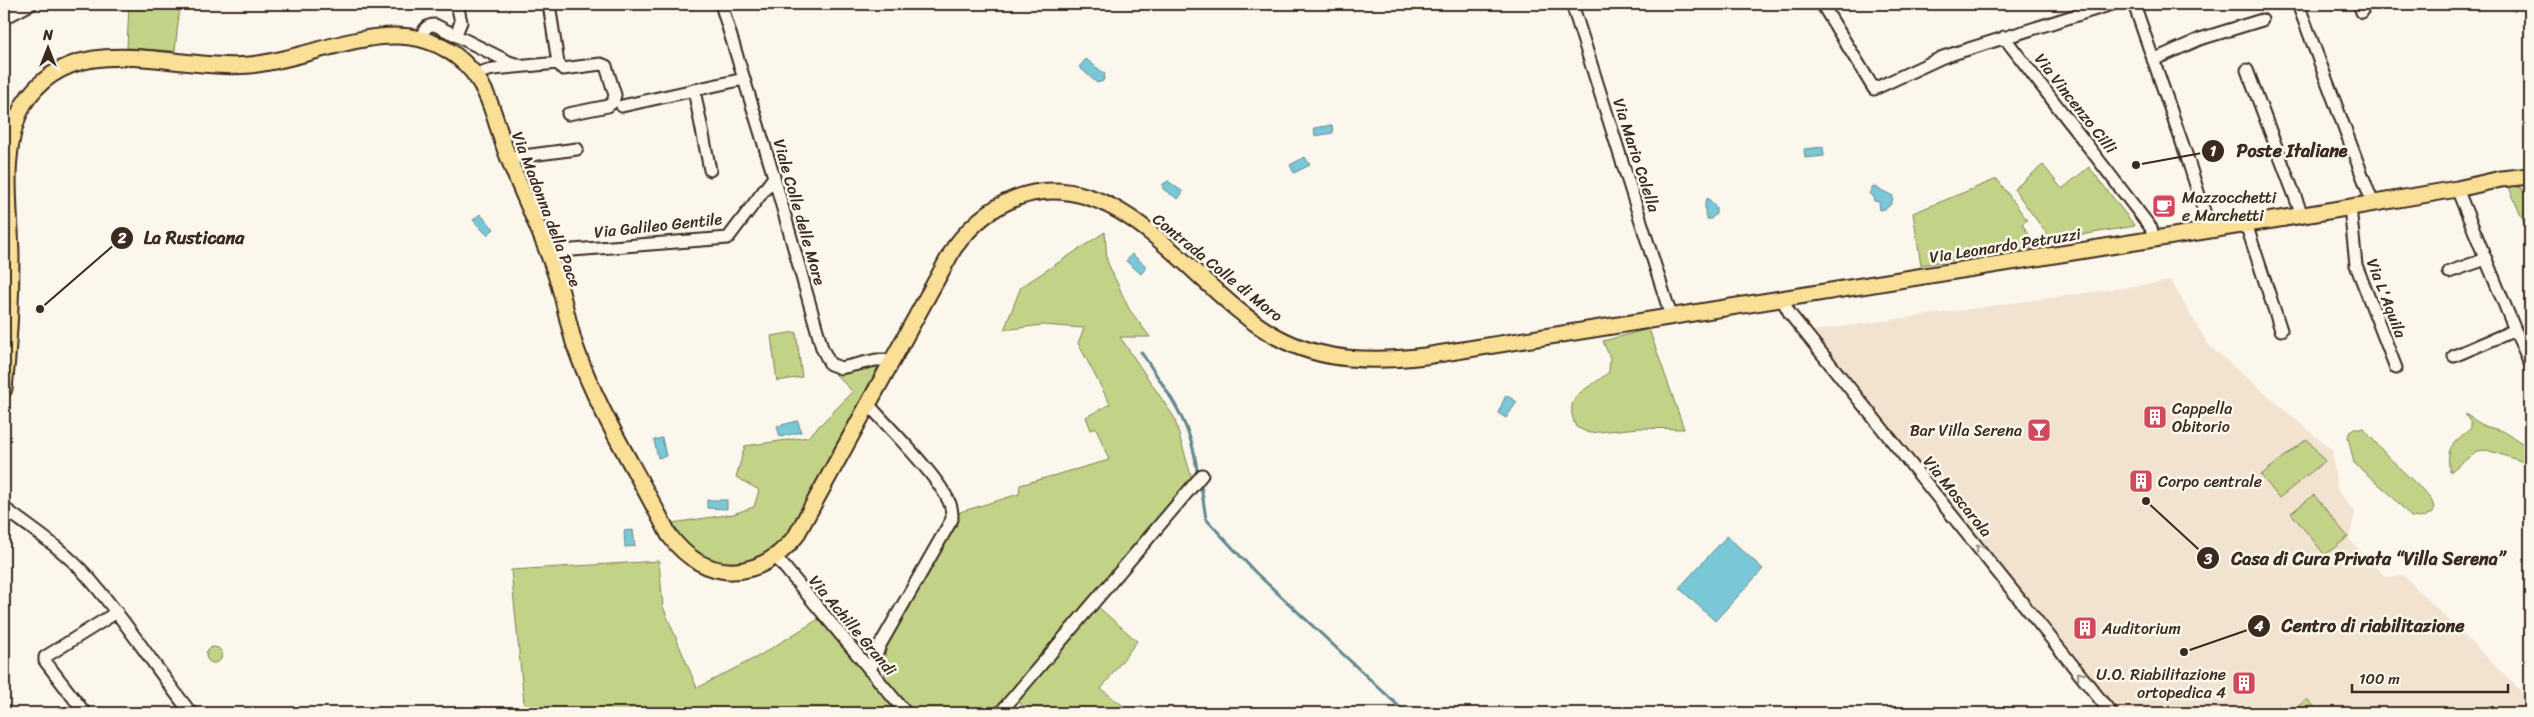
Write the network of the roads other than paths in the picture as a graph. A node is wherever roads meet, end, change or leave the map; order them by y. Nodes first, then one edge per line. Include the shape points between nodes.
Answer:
1 (31, 4) edge
2 (457, 4) edge
3 (549, 4) edge
4 (721, 4) edge
5 (1572, 4) edge
6 (1822, 4) edge
7 (2112, 4) edge
8 (2134, 4) edge
9 (2298, 4) edge
10 (4, 18) edge
11 (2262, 20) dead end
12 (456, 34) junction
13 (2004, 37) junction
14 (422, 38) junction
15 (2153, 60) junction
16 (558, 64) junction
17 (522, 66) junction
18 (2247, 70) dead end
19 (474, 74) junction
20 (744, 79) junction
21 (694, 90) junction
22 (622, 106) dead end
23 (568, 114) dead end
24 (577, 149) dead end
25 (508, 158) junction
26 (710, 170) dead end
27 (2530, 176) edge
28 (774, 177) junction
29 (2479, 185) junction
30 (2530, 188) edge
31 (2457, 190) junction
32 (1060, 191) joint
33 (2373, 204) junction
34 (2350, 207) junction
35 (2302, 216) junction
36 (2246, 224) junction
37 (2210, 230) junction
38 (2154, 239) junction
39 (547, 252) junction
40 (2486, 259) junction
41 (2449, 272) dead end
42 (1782, 299) junction
43 (1670, 316) junction
44 (2281, 330) dead end
45 (2515, 330) junction
46 (1536, 337) joint
47 (6, 339) edge
48 (2454, 356) dead end
49 (894, 360) junction
50 (2530, 362) edge
51 (2396, 368) dead end
52 (4, 389) edge
53 (869, 405) junction
54 (1202, 475) dead end
55 (4, 508) edge
56 (776, 557) junction
57 (117, 612) junction
58 (870, 671) junction
59 (85, 713) edge
60 (191, 713) edge
61 (906, 713) edge
62 (1000, 713) edge
63 (2110, 713) edge

1 - 10 street
2 - 12 street via 461,22
3 - 16 street
4 - 20 street, Viale Colle delle More
5 - 43 street, Via Mario Colella
6 - 13 street, Via Vincenzo Cilli via 1874,89 1943,57
7 - 13 street, Via Vincenzo Cilli
8 - 15 street
9 - 33 street
11 - 15 street via 2200,39
12 - 14 street via 435,24 424,30
12 - 17 street
13 - 38 street, Via Vincenzo Cilli via 2151,228
14 - 19 main road, Via Madonna della Pace via 451,52
14 - 47 main road, Via Madonna della Pace via 373,34 249,65 104,57 75,63 52,74 25,102 9,141 11,293
15 - 37 street
16 - 17 street
16 - 23 street via 569,70 606,66 615,95 608,106
17 - 19 street
18 - 35 street
19 - 25 main road, Via Madonna della Pace via 488,99
20 - 21 street
20 - 28 street, Viale Colle delle More
21 - 22 street
21 - 26 street
24 - 25 street
25 - 39 main road, Via Madonna della Pace
27 - 29 main road, Via Leonardo Petruzzi via 2509,177
28 - 39 street, Via Galileo Gentile via 728,238
28 - 49 street, Viale Colle delle More via 826,360 841,368 876,360
29 - 30 main road, Via Leonardo Petruzzi via 2514,184
29 - 31 main road, Via Leonardo Petruzzi
31 - 33 main road, Via Leonardo Petruzzi
31 - 40 street
32 - 46 main road, Contrada Colle di Moro via 1095,198 1118,210 1143,227 1247,318 1277,337 1310,351 1358,360 1399,359
32 - 49 main road, Via Madonna della Pace via 1032,193 1006,202 989,211 969,229 947,260
33 - 34 main road, Via Leonardo Petruzzi
34 - 35 main road, Via Leonardo Petruzzi
34 - 51 street, Via L'Aquila via 2356,265
35 - 36 main road, Via Leonardo Petruzzi
36 - 37 main road, Via Leonardo Petruzzi
36 - 44 street
37 - 38 main road, Via Leonardo Petruzzi
38 - 42 main road, Via Leonardo Petruzzi
39 - 56 main road, Via Madonna della Pace via 588,377 677,546 698,562 727,571 750,570
40 - 41 street
40 - 45 street
42 - 43 main road, Via Leonardo Petruzzi
63 -> 42 street, Via Moscarola via 1790,314
43 - 46 main road, Via Leonardo Petruzzi
45 - 48 street
45 - 50 street
47 - 52 main road, Via Madonna della Pace
49 - 53 main road, Via Madonna della Pace
53 - 56 main road, Via Madonna della Pace via 796,536
53 - 58 street via 931,476 950,503 952,512 952,519 880,645
54 - 62 street
55 - 57 street via 62,552
56 - 58 street, Via Achille Grandi
57 - 59 street via 45,657
57 - 60 street
58 - 61 street, Via Achille Grandi

